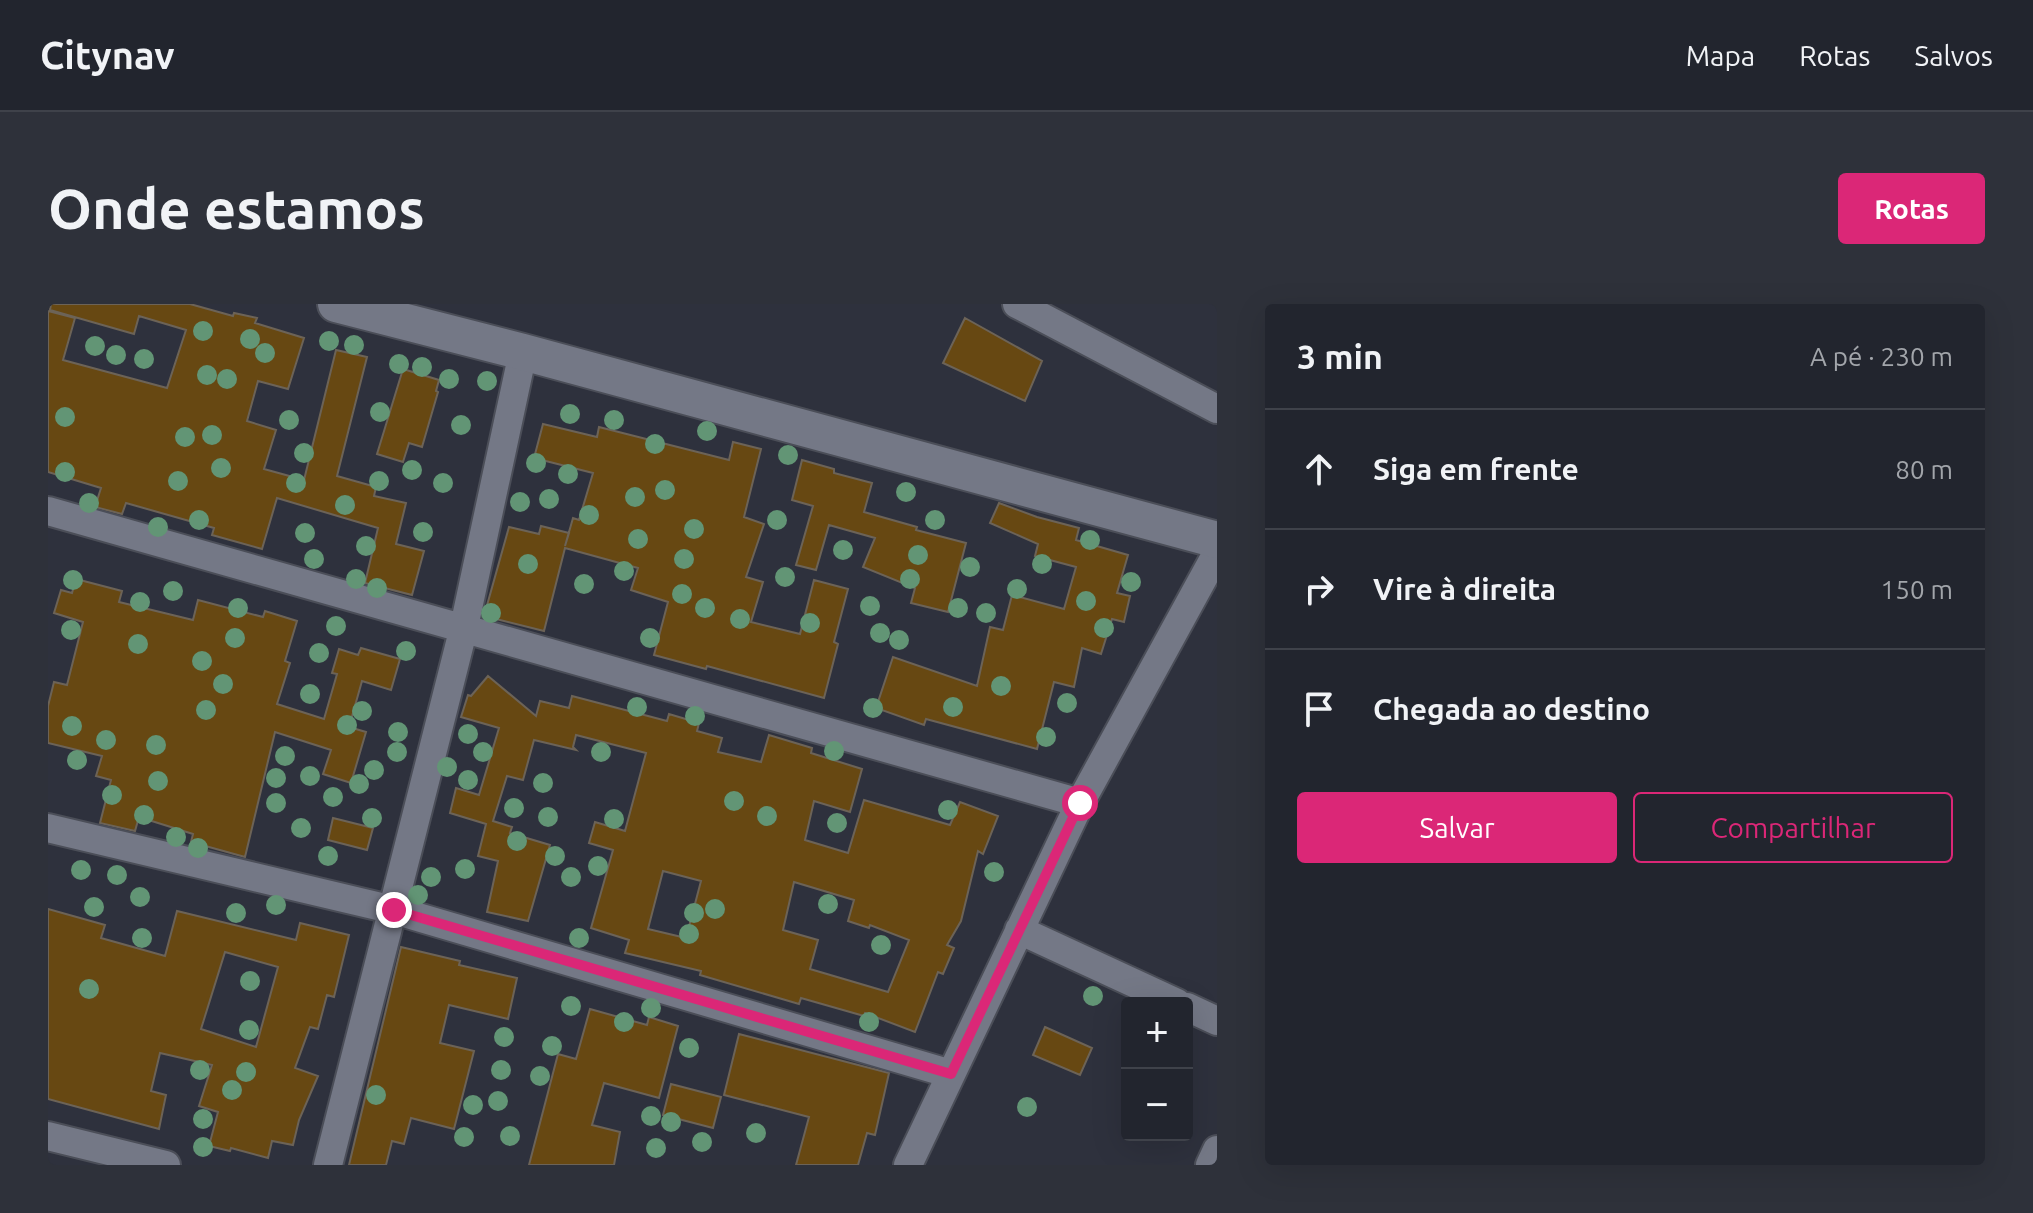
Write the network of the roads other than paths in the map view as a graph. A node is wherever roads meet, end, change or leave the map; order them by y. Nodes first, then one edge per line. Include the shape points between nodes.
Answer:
1 (336, 304) edge
2 (1017, 304) edge
3 (380, 309) edge
4 (523, 352) junction
5 (1217, 409) edge
6 (48, 511) edge
7 (1217, 540) edge
8 (1217, 553) edge
9 (464, 627) junction
10 (1080, 803) junction
11 (48, 828) edge
12 (394, 910) junction
13 (1019, 930) junction
14 (1164, 997) edge
15 (1193, 1010) edge
16 (1217, 1021) edge
17 (951, 1074) junction
18 (48, 1136) edge
19 (166, 1165) edge
20 (328, 1165) edge
21 (908, 1165) edge

1 - 3 street
2 - 5 street
3 - 4 street
4 - 7 street
4 - 9 street
6 - 9 street
8 - 10 street
9 - 10 street
9 - 12 street
10 - 13 street
11 - 12 street
12 - 17 street
12 - 20 street
13 - 14 street
13 - 17 street
15 - 16 street
17 - 21 street
18 - 19 street

